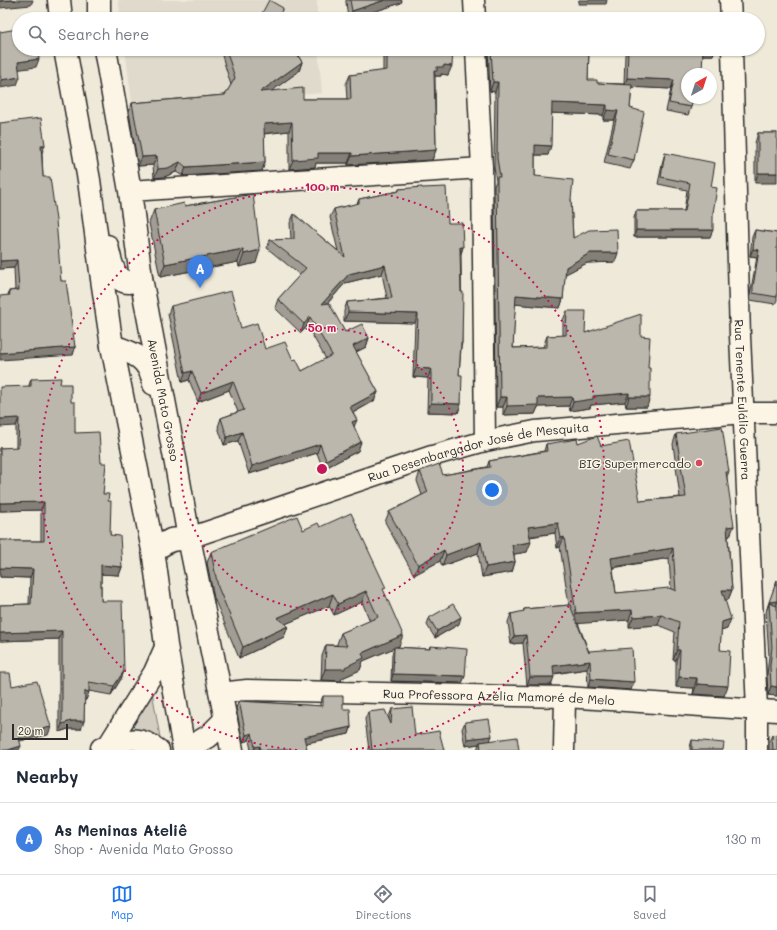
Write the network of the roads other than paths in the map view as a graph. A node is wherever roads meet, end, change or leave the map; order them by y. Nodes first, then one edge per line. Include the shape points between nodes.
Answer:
1 (59, 0) edge
2 (99, 0) edge
3 (474, 0) edge
4 (730, 0) edge
5 (60, 12) edge
6 (99, 12) edge
7 (475, 12) edge
8 (731, 12) edge
9 (67, 56) edge
10 (106, 56) edge
11 (476, 56) edge
12 (732, 56) edge
13 (482, 168) junction
14 (89, 180) junction
15 (130, 191) junction
16 (141, 278) junction
17 (112, 346) junction
18 (743, 413) junction
19 (777, 413) edge
20 (485, 440) junction
21 (176, 464) junction
22 (189, 538) junction
23 (153, 550) junction
24 (166, 645) junction
25 (220, 693) junction
26 (565, 697) junction
27 (757, 710) junction
28 (777, 711) edge
29 (226, 719) junction
30 (102, 749) edge
31 (159, 750) edge
32 (185, 750) edge
33 (232, 750) edge
34 (564, 750) edge
35 (757, 750) edge

1 - 5 main road
2 - 6 main road
3 - 7 street
4 - 8 street
9 - 14 main road
10 - 15 main road, Avenida Mato Grosso
11 - 13 street
12 - 18 street, Rua Tenente Eulálio Guerra
13 - 15 street
13 - 20 street
14 - 16 main road via 112,268 121,280 129,282
14 - 17 main road
15 - 16 main road, Avenida Mato Grosso
16 - 21 main road, Avenida Mato Grosso
17 - 21 main road via 145,361 153,374 166,444
17 - 23 main road
18 - 19 street, Rua Desembargador José de Mesquita
18 - 20 street, Rua Desembargador José de Mesquita via 535,431
18 - 27 street, Rua Tenente Eulálio Guerra
20 - 22 street, Rua Desembargador José de Mesquita
21 - 22 main road, Avenida Mato Grosso
22 - 23 main road via 171,540
22 - 25 main road, Avenida Mato Grosso
23 - 24 main road
24 - 30 street via 154,672
24 - 32 main road
25 - 26 street, Rua Professora Azélia Mamoré de Melo via 247,690
25 - 29 main road, Avenida Mato Grosso
26 - 27 street, Rua Professora Azélia Mamoré de Melo
26 - 34 street
27 - 28 street, Rua Professora Azélia Mamoré de Melo
27 - 35 street, Rua Tenente Eulálio Guerra
29 - 32 main road via 209,736
29 - 33 main road, Avenida Mato Grosso
30 - 31 street via 128,740 140,739

